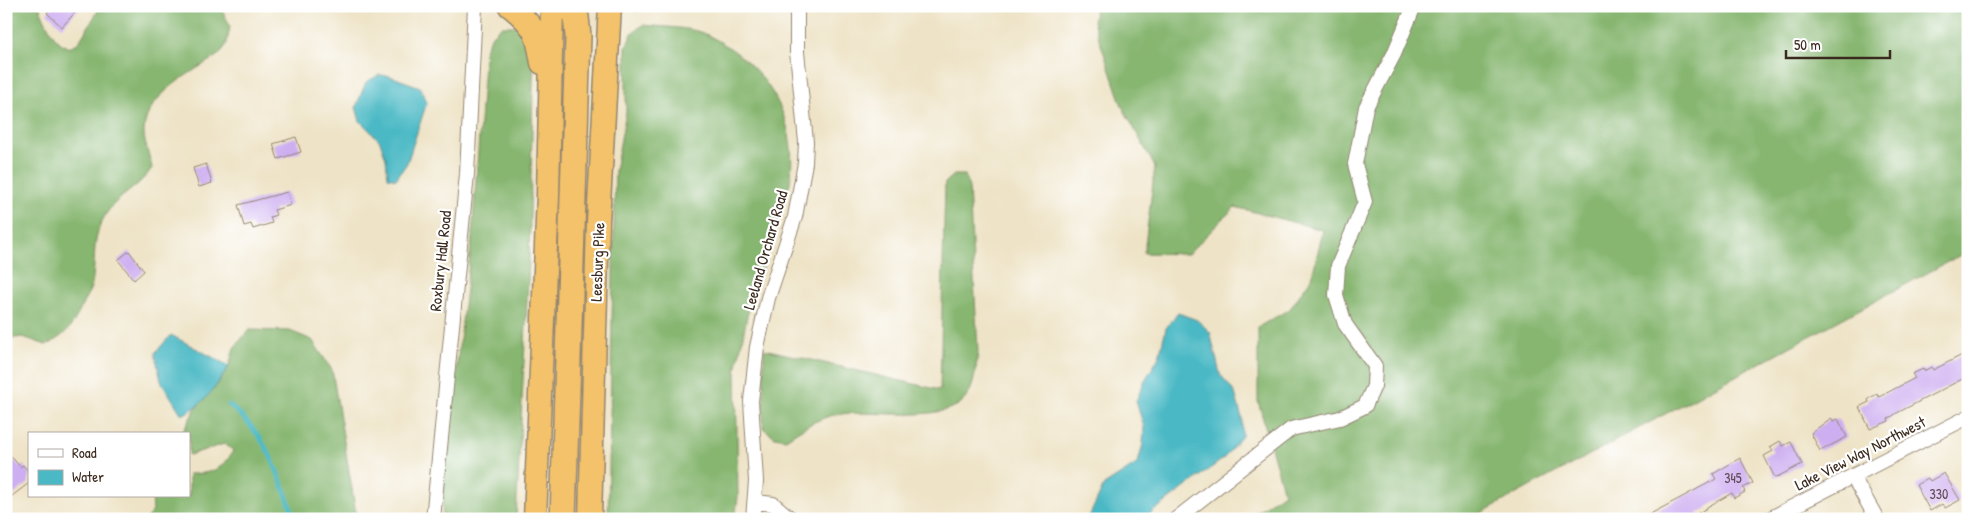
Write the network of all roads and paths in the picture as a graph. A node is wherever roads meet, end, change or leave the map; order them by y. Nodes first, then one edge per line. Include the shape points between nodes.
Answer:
1 (474, 6) edge
2 (510, 6) edge
3 (552, 6) edge
4 (570, 6) edge
5 (610, 6) edge
6 (797, 6) edge
7 (1414, 6) edge
8 (549, 106) junction
9 (1968, 417) edge
10 (1853, 477) junction
11 (756, 502) junction
12 (433, 519) edge
13 (535, 519) edge
14 (562, 519) edge
15 (590, 519) edge
16 (753, 519) edge
17 (791, 519) edge
18 (1176, 519) edge
19 (1768, 519) edge
20 (1877, 519) edge

1 - 12 street, Roxbury Hall Road via 467,174
2 - 8 highway via 534,29
3 - 8 highway
4 - 14 highway via 576,17 578,36
5 - 15 highway, Leesburg Pike via 598,222
6 - 11 street, Leeland Orchard Road via 805,163 795,216 768,298 756,354 751,401
7 - 18 street via 1394,54 1366,107 1355,164 1365,202 1338,266 1336,294 1345,324 1375,366 1374,386 1365,406 1340,418 1291,429
8 - 13 highway
9 - 10 street, Lake View Way Northwest
10 - 19 street, Lake View Way Northwest
10 - 20 street
11 - 16 street, Leeland Orchard Road
11 - 17 street via 773,504

